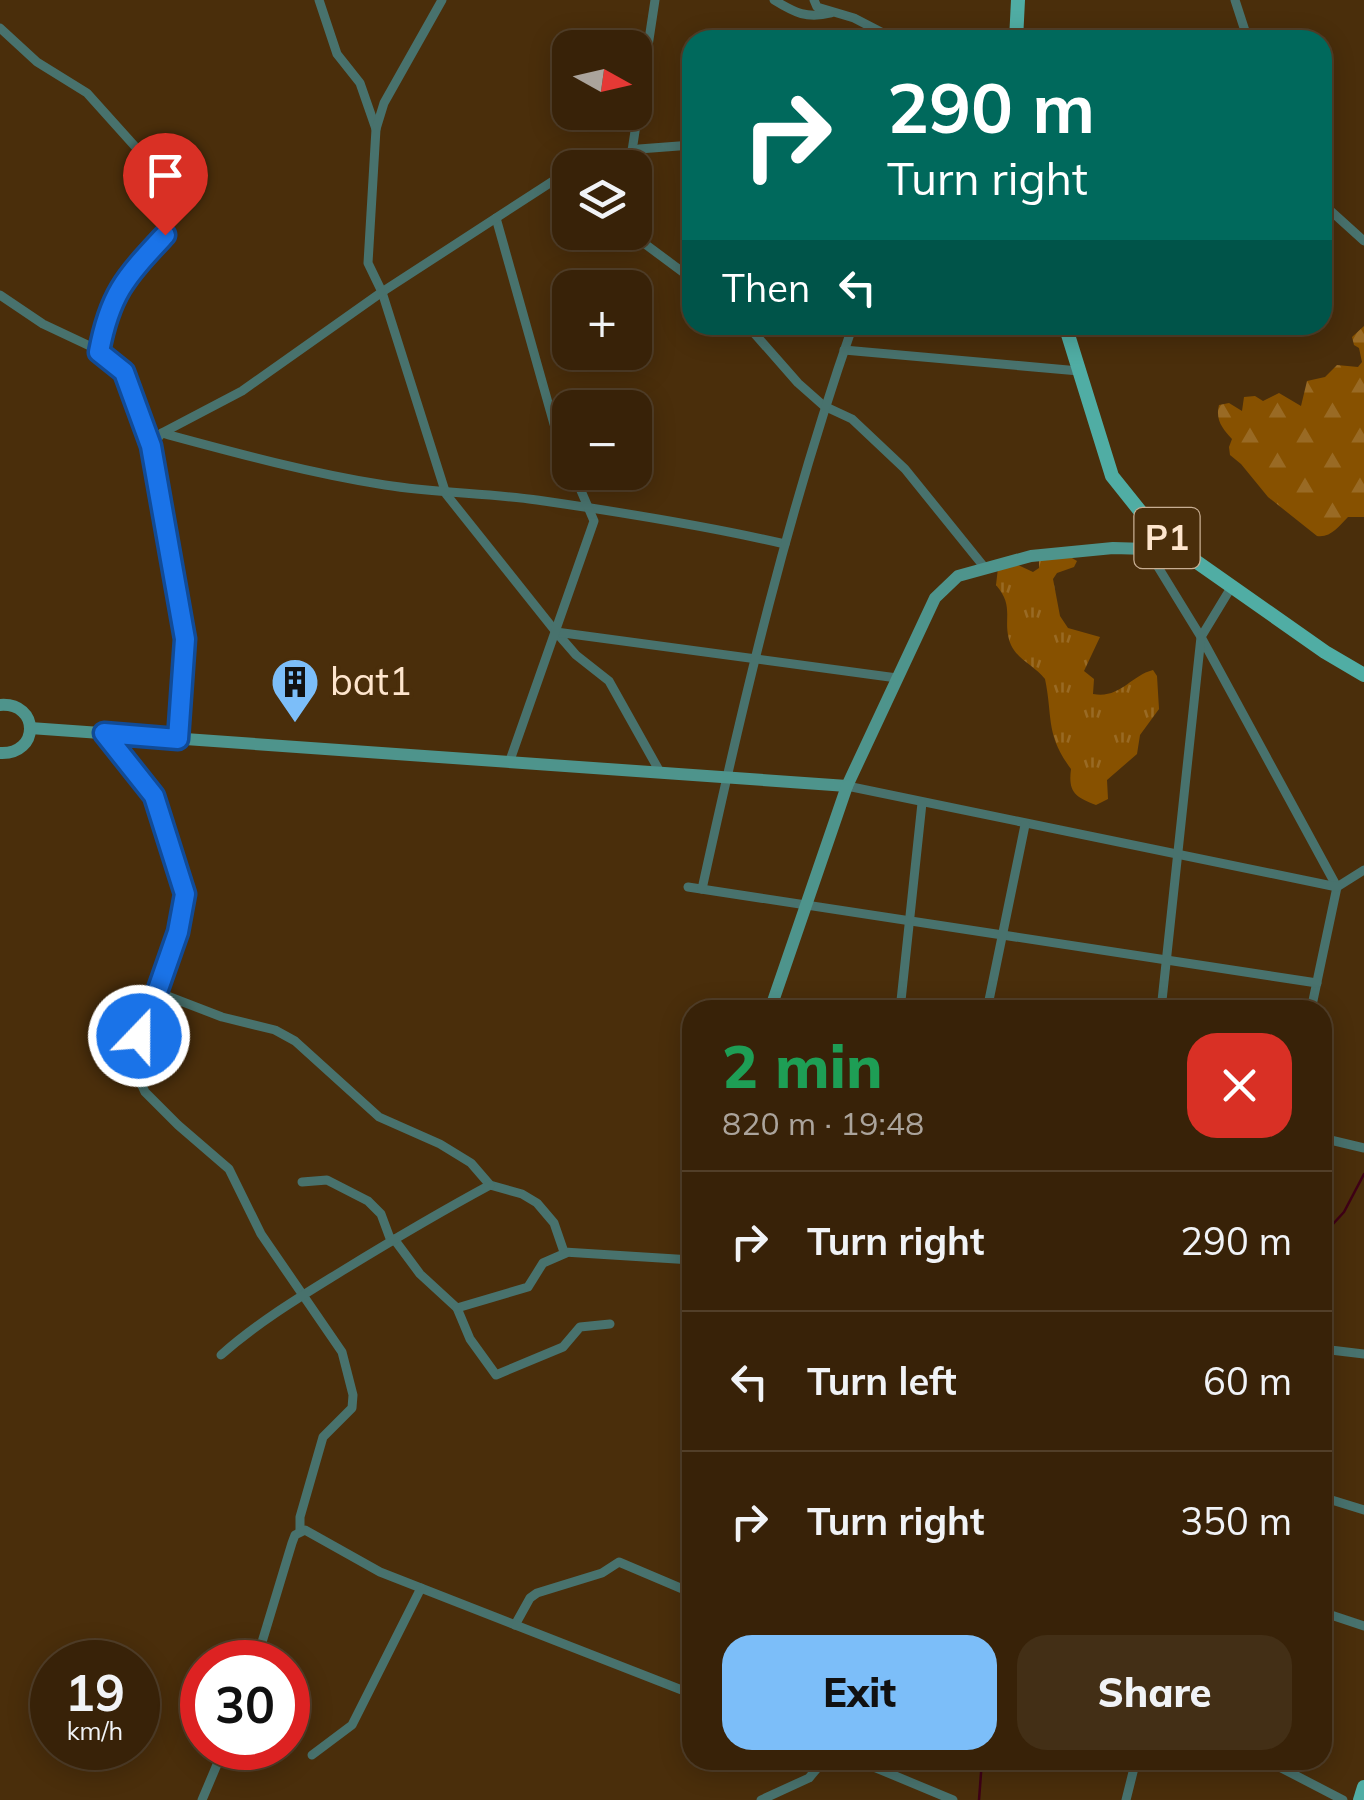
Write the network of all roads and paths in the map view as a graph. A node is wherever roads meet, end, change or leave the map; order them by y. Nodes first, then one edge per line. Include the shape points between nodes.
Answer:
1 (319, 0) edge
2 (442, 0) edge
3 (655, 0) edge
4 (774, 0) edge
5 (814, 0) edge
6 (1018, 0) edge
7 (1235, 0) edge
8 (832, 13) junction
9 (0, 28) edge
10 (877, 30) edge
11 (1016, 30) edge
12 (1244, 30) edge
13 (376, 129) junction
14 (682, 146) edge
15 (632, 150) edge
16 (642, 150) edge
17 (552, 182) edge
18 (1332, 212) edge
19 (496, 218) junction
20 (1364, 241) edge
21 (652, 249) edge
22 (682, 271) edge
23 (382, 292) junction
24 (0, 295) edge
25 (756, 335) edge
26 (849, 335) edge
27 (1068, 335) edge
28 (844, 350) junction
29 (99, 352) junction
30 (1079, 371) junction
31 (824, 406) junction
32 (552, 417) edge
33 (162, 434) junction
34 (151, 446) junction
35 (580, 490) edge
36 (446, 494) junction
37 (587, 509) junction
38 (784, 544) junction
39 (1148, 549) junction
40 (1182, 550) junction
41 (985, 568) junction
42 (1232, 586) junction
43 (556, 632) junction
44 (1202, 637) junction
45 (754, 660) junction
46 (1364, 675) edge
47 (897, 678) junction
48 (0, 705) edge
49 (30, 728) junction
50 (104, 733) junction
51 (178, 739) junction
52 (0, 752) edge
53 (509, 763) junction
54 (660, 773) junction
55 (726, 779) junction
56 (847, 786) junction
57 (922, 802) junction
58 (1026, 826) junction
59 (1180, 856) junction
60 (1364, 870) edge
61 (688, 887) dead end
62 (1337, 887) junction
63 (702, 889) junction
64 (806, 905) junction
65 (911, 921) junction
66 (1002, 934) junction
67 (1167, 960) junction
68 (1317, 982) junction
69 (157, 992) junction
70 (773, 1000) edge
71 (901, 1000) edge
72 (989, 1000) edge
73 (1162, 1000) edge
74 (1312, 1000) edge
75 (1332, 1140) edge
76 (1364, 1148) edge
77 (302, 1182) dead end
78 (490, 1185) junction
79 (393, 1240) junction
80 (566, 1253) junction
81 (682, 1259) edge
82 (303, 1295) junction
83 (457, 1308) junction
84 (610, 1324) dead end
85 (1332, 1350) edge
86 (1364, 1354) edge
87 (221, 1356) dead end
88 (1332, 1501) edge
89 (1364, 1510) edge
90 (300, 1531) junction
91 (420, 1588) junction
92 (682, 1589) edge
93 (1332, 1615) edge
94 (515, 1625) junction
95 (1364, 1626) edge
96 (263, 1640) edge
97 (682, 1690) edge
98 (312, 1755) dead end
99 (215, 1770) edge
100 (816, 1770) edge
101 (882, 1770) edge
102 (1134, 1770) edge
103 (1285, 1770) edge
104 (1364, 1787) edge
105 (202, 1800) edge
106 (760, 1800) edge
107 (953, 1800) edge
108 (1126, 1800) edge
109 (1343, 1800) edge
110 (1360, 1800) edge

1 - 13 street via 337,54 360,83
2 - 13 street
3 - 15 street
4 - 8 street via 812,18
5 - 8 street
6 - 11 main road
7 - 12 street
8 - 10 street
9 - 29 street via 88,93 163,172 172,192 165,235 122,281
13 - 23 street via 368,264
14 - 16 street
17 - 19 street
18 - 20 street
19 - 23 street
19 - 32 street
21 - 22 street
23 - 33 street via 242,391
23 - 36 street
24 - 29 street
25 - 31 street
26 - 28 street
27 - 30 main road, P1
28 - 30 street
28 - 31 street
29 - 34 street via 124,372
30 - 40 main road, P1 via 1112,476 1152,526
31 - 38 street
31 - 41 street via 852,419 895,459
33 - 34 street
33 - 36 street via 277,464
34 - 51 street via 185,639
35 - 37 street
36 - 37 street
36 - 43 street
37 - 38 street
37 - 43 street via 594,521
38 - 45 street
39 - 40 street
39 - 41 street via 1031,556
39 - 44 street
40 - 42 main road, P1
41 - 47 street via 958,576 935,598
42 - 44 street
42 - 46 main road, P1
43 - 45 street
43 - 53 street
43 - 54 street via 609,681
44 - 59 street
44 - 62 street
45 - 47 street
45 - 55 street
47 - 56 street
48 - 49 street via 18,708
49 - 50 street
49 - 52 street via 20,748
50 - 51 street
50 - 69 street via 154,796 185,894
51 - 53 street
53 - 54 street
54 - 55 street
55 - 56 street
55 - 63 street
56 - 57 street
56 - 64 street
57 - 58 street
57 - 65 street
58 - 59 street
58 - 66 street
59 - 62 street
59 - 67 street
60 - 62 street
61 - 63 street
62 - 68 street
63 - 64 street
64 - 65 street
64 - 70 street
65 - 66 street
65 - 71 street
66 - 67 street
66 - 72 street
67 - 68 street
67 - 73 street
68 - 74 street
69 - 78 street via 295,1041 379,1117 440,1144
69 - 82 street via 139,1036 141,1085 228,1170 260,1234
75 - 76 street
77 - 79 street via 327,1180 368,1200
78 - 79 street
78 - 80 street via 536,1203
79 - 82 street
79 - 83 street
80 - 81 street
80 - 83 street via 543,1263 528,1286
82 - 87 street
82 - 90 street via 342,1352 354,1401 322,1436
83 - 84 street via 496,1375 557,1350 580,1328
85 - 86 street
88 - 89 street
90 - 91 street
90 - 96 street
91 - 94 street
91 - 98 street via 352,1725
92 - 94 street via 619,1562 537,1593
93 - 95 street
94 - 97 street
99 - 105 street
100 - 106 street
101 - 107 street
102 - 108 street
103 - 109 street
104 - 110 main road

